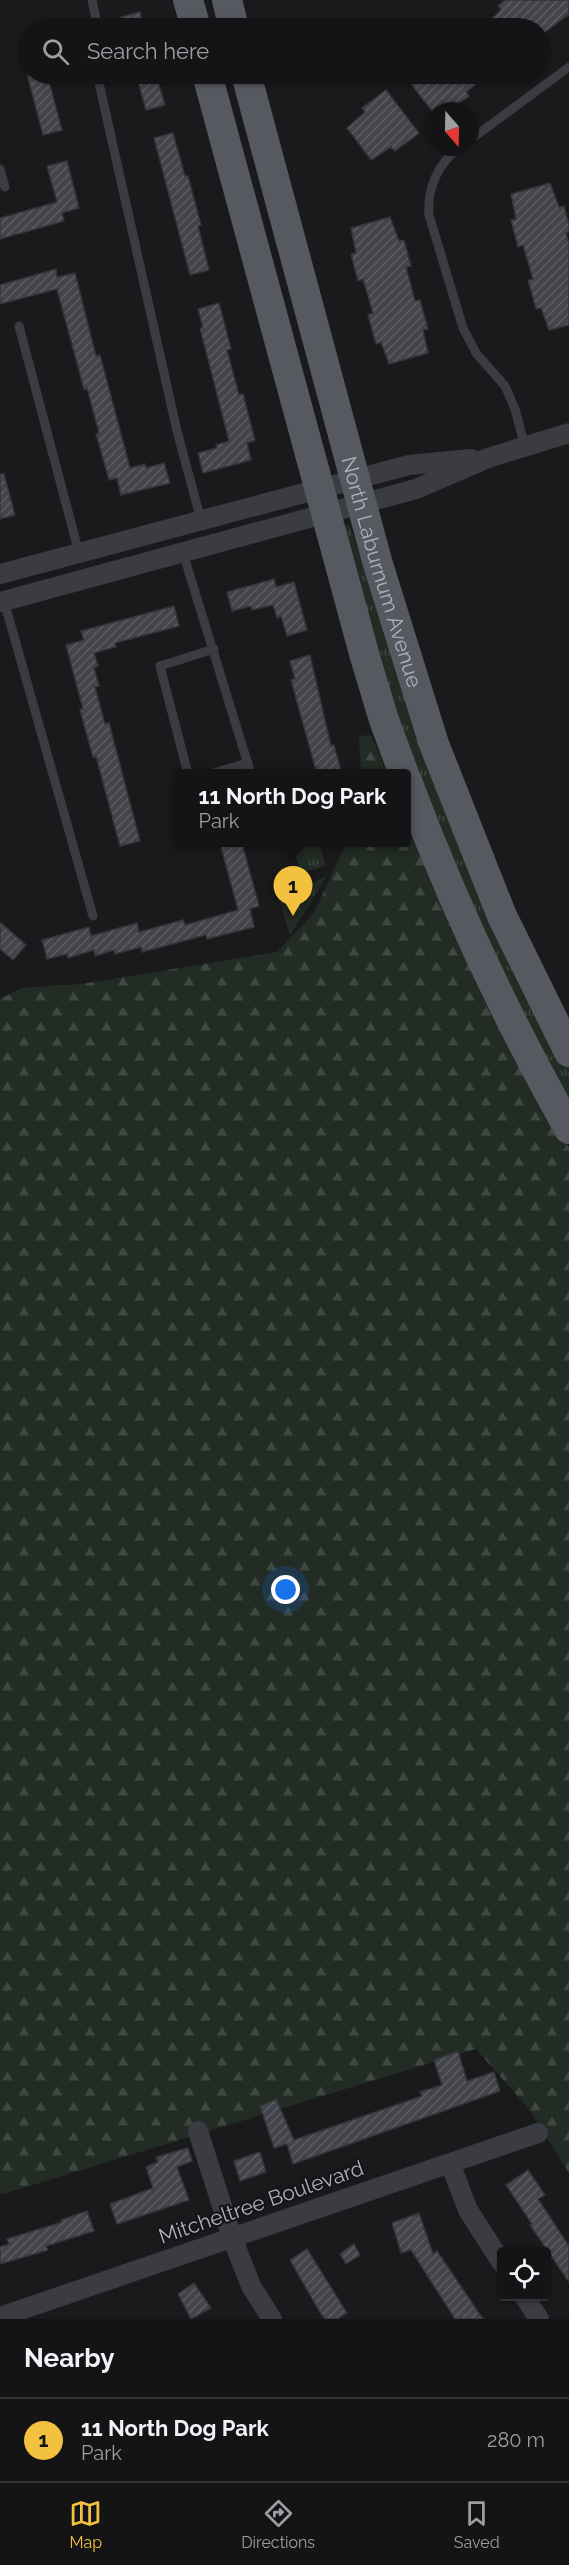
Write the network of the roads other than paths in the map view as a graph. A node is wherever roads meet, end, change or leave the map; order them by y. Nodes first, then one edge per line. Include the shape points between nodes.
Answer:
1 (92, 0) edge
2 (188, 0) edge
3 (227, 0) edge
4 (96, 18) edge
5 (193, 18) edge
6 (232, 18) edge
7 (569, 67) edge
8 (551, 80) edge
9 (98, 84) edge
10 (210, 84) edge
11 (249, 84) edge
12 (546, 84) edge
13 (479, 133) edge
14 (449, 156) edge
15 (0, 169) edge
16 (5, 187) dead end
17 (19, 326) dead end
18 (569, 433) edge
19 (525, 447) junction
20 (359, 492) junction
21 (322, 502) junction
22 (193, 537) junction
23 (79, 553) junction
24 (0, 574) edge
25 (2, 602) edge
26 (214, 650) junction
27 (248, 763) junction
28 (187, 769) edge
29 (227, 769) edge
30 (250, 769) edge
31 (402, 769) edge
32 (411, 791) edge
33 (93, 916) dead end
34 (569, 1052) edge
35 (569, 1129) edge
36 (198, 2131) dead end
37 (538, 2133) dead end
38 (450, 2163) junction
39 (232, 2237) junction
40 (497, 2257) edge
41 (527, 2301) edge
42 (37, 2312) edge
43 (0, 2317) edge
44 (272, 2319) edge
45 (539, 2319) edge

1 - 4 lane
2 - 5 main road
3 - 6 main road
7 - 8 lane
9 - 22 lane via 177,430
10 - 21 main road, North Laburnum Avenue
11 - 20 main road, North Laburnum Avenue
12 - 13 lane
14 - 19 lane via 433,181 429,215 463,328 476,353 505,386
15 - 16 lane
17 - 23 lane
18 - 19 street
19 - 20 street via 488,458 416,489
20 - 21 street
20 - 21 street
20 - 34 main road, North Laburnum Avenue via 412,677 456,805 502,916
21 - 22 street
21 - 22 street
21 - 31 main road, North Laburnum Avenue via 368,668
22 - 23 street
22 - 25 street
22 - 26 lane
23 - 24 street
25 - 33 lane
26 - 27 lane
26 - 28 lane via 160,666
27 - 29 lane
27 - 30 lane
32 - 35 main road via 452,897 504,1008
36 - 39 street
37 - 38 street, Mitcheltree Boulevard
38 - 39 street, Mitcheltree Boulevard
38 - 40 street via 468,2210
39 - 42 street, Mitcheltree Boulevard
39 - 44 street via 251,2286
41 - 45 street
42 - 43 street, Mitcheltree Boulevard

